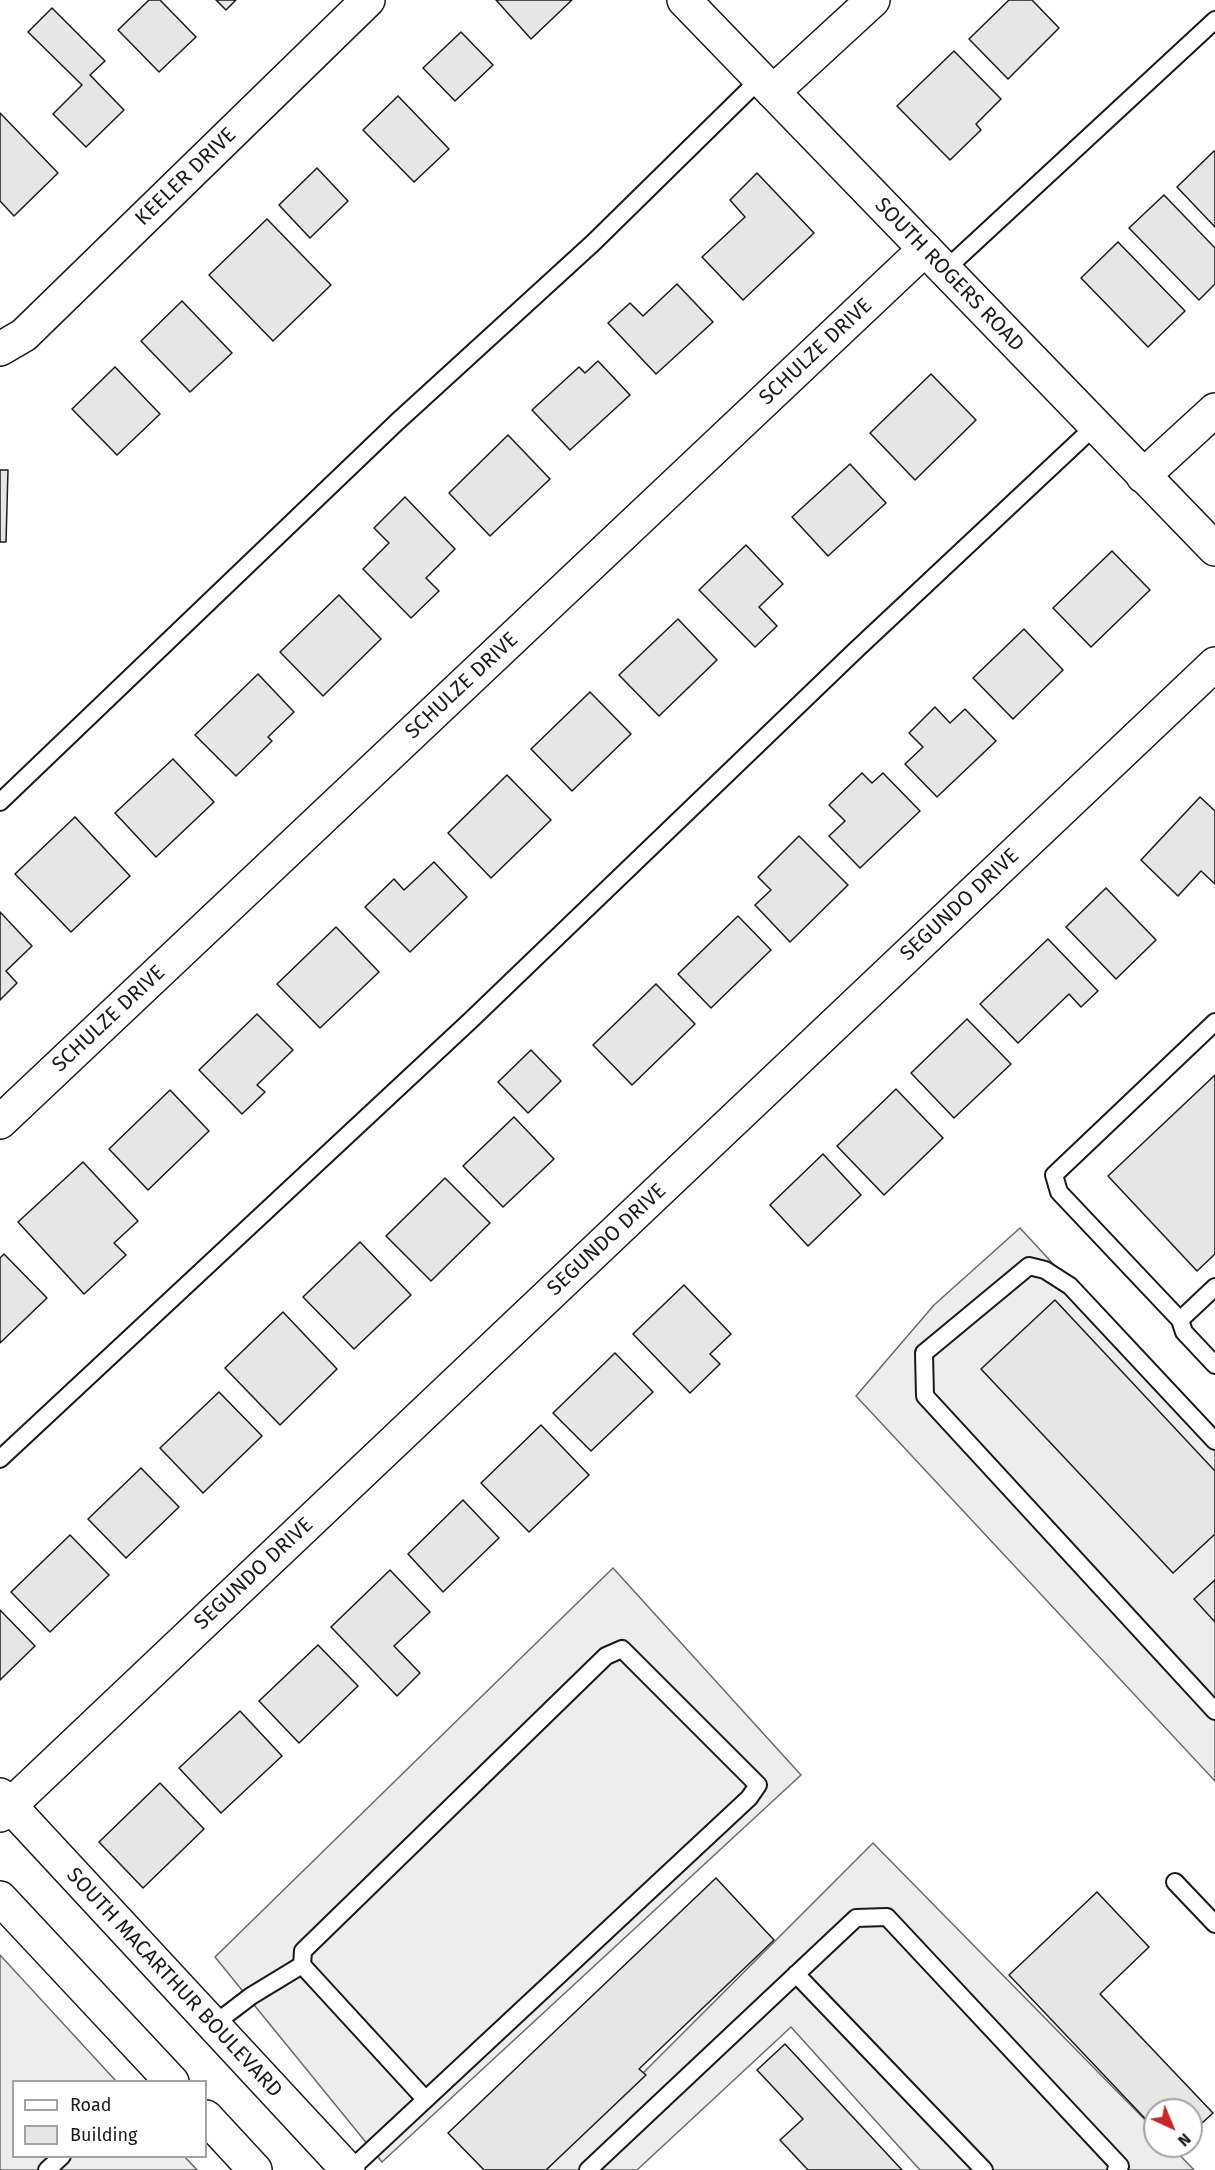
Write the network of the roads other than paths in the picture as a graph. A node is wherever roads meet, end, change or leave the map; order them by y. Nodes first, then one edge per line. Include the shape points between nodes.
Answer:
1 (368, 0) edge
2 (684, 0) edge
3 (873, 0) edge
4 (1215, 20) edge
5 (767, 86) junction
6 (935, 260) junction
7 (0, 349) edge
8 (1215, 410) edge
9 (1095, 426) junction
10 (1143, 476) junction
11 (1215, 549) edge
12 (1215, 664) edge
13 (0, 802) edge
14 (1215, 1022) edge
15 (0, 1122) edge
16 (1215, 1287) edge
17 (1180, 1320) junction
18 (1215, 1365) edge
19 (1215, 1442) edge
20 (0, 1459) edge
21 (1215, 1711) edge
22 (3, 1805) edge
23 (1175, 1882) dead end
24 (0, 1898) edge
25 (1215, 1924) edge
26 (302, 1965) junction
27 (796, 1974) junction
28 (213, 2025) junction
29 (158, 2077) edge
30 (425, 2099) junction
31 (207, 2118) edge
32 (61, 2158) edge
33 (47, 2170) edge
34 (255, 2170) edge
35 (349, 2170) edge
36 (588, 2170) edge
37 (984, 2170) edge
38 (1116, 2170) edge

1 - 7 street, KEELER DRIVE via 24,335
2 - 5 street, SOUTH ROGERS ROAD
3 - 5 street
4 - 6 lane
5 - 6 street, SOUTH ROGERS ROAD
5 - 13 lane via 397,422
6 - 9 street, SOUTH ROGERS ROAD
6 - 15 street, SCHULZE DRIVE
8 - 10 street
9 - 10 street, SOUTH ROGERS ROAD
9 - 20 lane via 471,1020
10 - 11 street, SOUTH ROGERS ROAD
12 - 22 street, SEGUNDO DRIVE
14 - 17 lane via 1054,1175 1059,1192
16 - 17 lane
17 - 18 lane via 1184,1332
19 - 21 lane via 1070,1286 1045,1270 1029,1266 924,1353 925,1396
22 - 28 street, SOUTH MACARTHUR BOULEVARD
23 - 25 lane
24 - 29 street
26 - 28 lane
26 - 30 lane
26 - 30 lane via 303,1951 606,1656 622,1649 758,1785 749,1798
27 - 36 lane
27 - 37 lane
27 - 38 lane via 856,1918 887,1917 1120,2166
28 - 35 street, SOUTH MACARTHUR BOULEVARD
30 - 35 lane
31 - 34 street
32 - 33 lane

